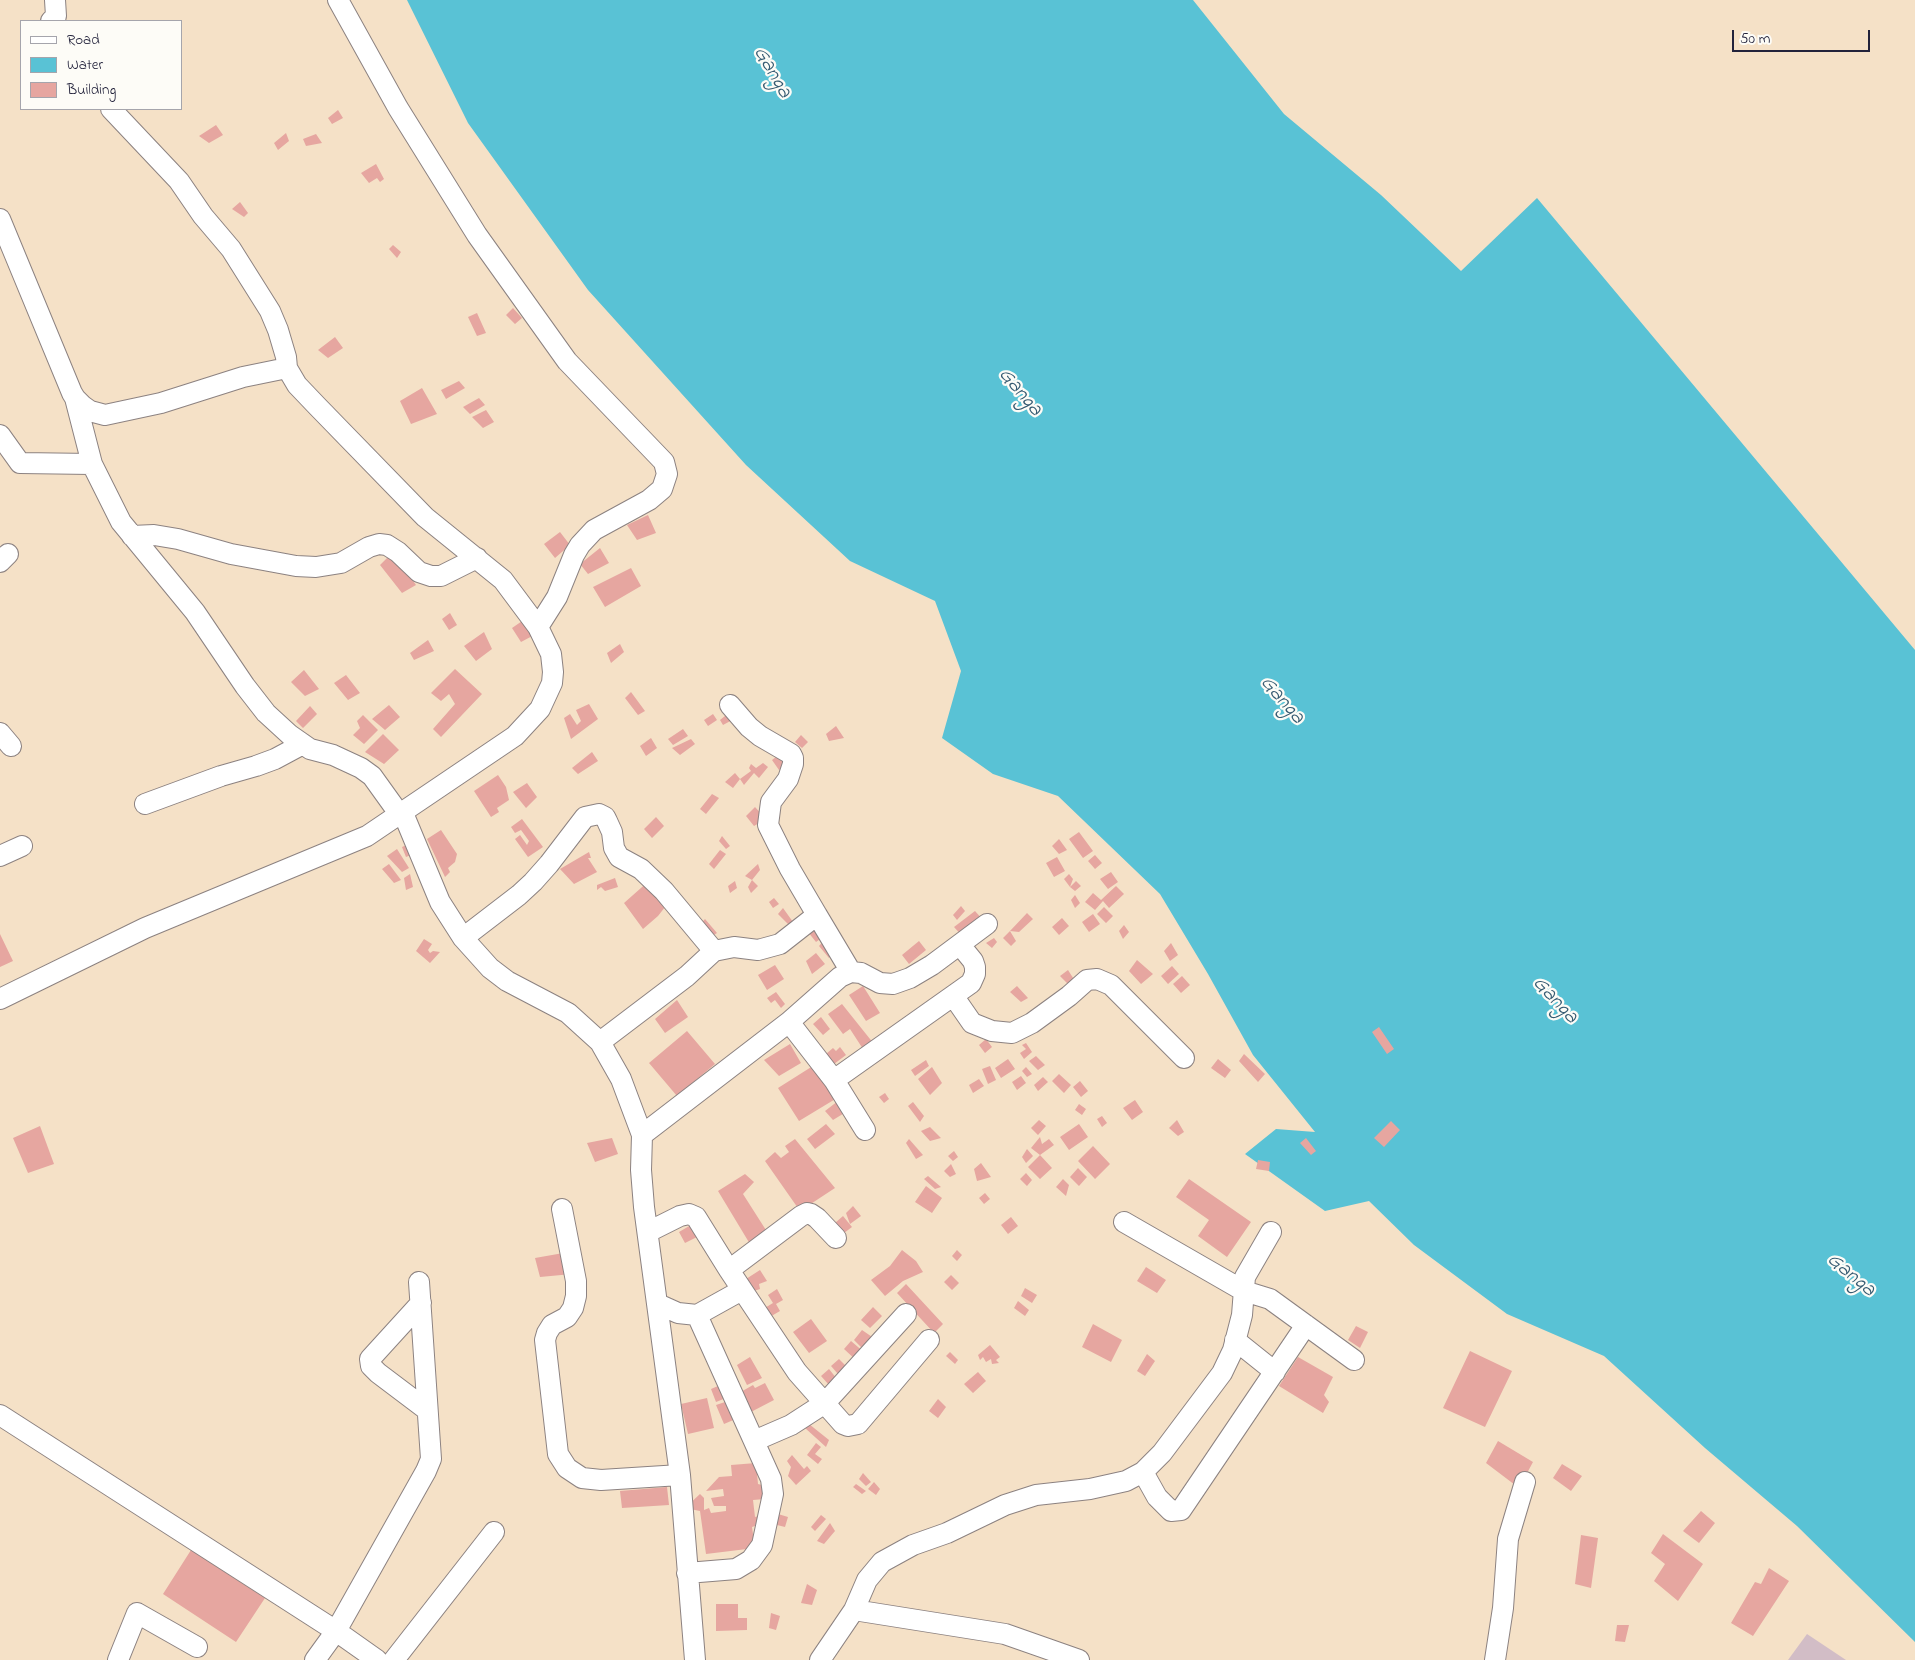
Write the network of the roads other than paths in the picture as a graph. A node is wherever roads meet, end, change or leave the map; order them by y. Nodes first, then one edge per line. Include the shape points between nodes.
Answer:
1 (55, 0) edge
2 (338, 0) edge
3 (52, 20) edge
4 (112, 110) edge
5 (0, 219) edge
6 (287, 368) junction
7 (75, 398) junction
8 (0, 435) edge
9 (92, 464) junction
10 (132, 536) junction
11 (477, 558) junction
12 (538, 627) junction
13 (730, 704) dead end
14 (303, 744) junction
15 (145, 804) dead end
16 (401, 814) junction
17 (22, 846) dead end
18 (0, 856) edge
19 (817, 915) junction
20 (987, 924) dead end
21 (463, 938) junction
22 (960, 945) junction
23 (714, 951) junction
24 (851, 972) junction
25 (954, 996) junction
26 (0, 999) edge
27 (789, 1022) junction
28 (600, 1042) junction
29 (1184, 1058) dead end
30 (834, 1080) junction
31 (865, 1130) dead end
32 (642, 1135) junction
33 (562, 1209) dead end
34 (1124, 1222) dead end
35 (648, 1232) junction
36 (1271, 1232) dead end
37 (836, 1238) dead end
38 (729, 1270) junction
39 (419, 1282) dead end
40 (742, 1290) junction
41 (1244, 1291) junction
42 (421, 1303) junction
43 (658, 1304) junction
44 (697, 1314) junction
45 (906, 1314) dead end
46 (1306, 1325) junction
47 (929, 1340) dead end
48 (1235, 1340) junction
49 (1354, 1360) dead end
50 (1275, 1372) junction
51 (825, 1403) junction
52 (427, 1410) junction
53 (0, 1415) edge
54 (754, 1441) junction
55 (1143, 1472) junction
56 (680, 1475) junction
57 (1525, 1482) dead end
58 (494, 1532) dead end
59 (687, 1573) junction
60 (854, 1610) junction
61 (336, 1631) junction
62 (197, 1647) dead end
63 (118, 1660) edge
64 (315, 1660) edge
65 (376, 1660) edge
66 (394, 1660) edge
67 (695, 1660) edge
68 (820, 1660) edge
69 (1080, 1660) edge
70 (1495, 1660) edge

1 - 3 street via 56,16
2 - 12 street via 398,108 477,235 567,361 664,462 667,474 662,489 649,500 594,530 580,545 557,597
4 - 6 street via 179,180 231,249 270,311
5 - 7 street
6 - 7 street via 105,415 90,411
6 - 11 street via 297,385 418,511
7 - 9 street
8 - 9 street via 20,463
9 - 10 street via 121,522
10 - 11 street via 154,535 303,567 341,563 369,547 387,545 419,572 430,576 441,576
10 - 14 street via 195,612 266,713
11 - 12 street via 503,580
12 - 16 street via 551,654 552,672 552,682 540,709 515,736
13 - 19 street via 749,727 793,758 788,779 771,802 768,825
14 - 15 street via 275,759
14 - 16 street via 361,768 372,776
16 - 21 street via 440,902
16 - 26 street via 367,836 145,928
17 - 18 street
19 - 23 street via 780,944 758,950 734,947
19 - 24 street
20 - 22 street
21 - 23 street via 533,882 585,817 599,814 607,821 619,857 641,869
21 - 28 street via 501,977 568,1013
22 - 24 street via 917,973 893,984 880,983 861,973
22 - 25 street via 973,961 975,974 971,983
23 - 28 street via 687,976
24 - 27 street via 840,977
25 - 29 street via 972,1023 992,1031 1012,1033 1032,1023 1087,980 1097,979 1111,985
25 - 30 street
27 - 30 street
27 - 32 street
28 - 32 street via 621,1079
30 - 31 street
32 - 35 street via 641,1170
33 - 56 street via 576,1289 574,1308 552,1326 545,1340 558,1454 567,1468 582,1478 601,1480
34 - 41 street
35 - 38 street via 680,1216 689,1214 696,1217
35 - 43 street
36 - 41 street via 1245,1277
37 - 38 street via 817,1218 807,1214
38 - 40 street
39 - 42 street
40 - 44 street
40 - 51 street via 797,1372
41 - 46 street via 1270,1299
41 - 48 street
42 - 52 street
42 - 52 street via 370,1359 371,1366 378,1373
43 - 44 street via 678,1313
43 - 56 street
44 - 54 street
45 - 51 street
46 - 49 street
46 - 50 street
47 - 51 street via 858,1424 843,1424
48 - 50 street
48 - 55 street via 1222,1373 1162,1453
50 - 55 street via 1181,1510 1171,1511 1157,1497
51 - 54 street via 792,1425
52 - 61 street via 431,1459
53 - 61 street
54 - 59 street via 774,1494 762,1545 751,1560 736,1569
55 - 60 street via 1126,1481 1090,1489 1036,1495 913,1545 882,1562 867,1580
56 - 59 street
57 - 70 street via 1508,1539
58 - 66 street
59 - 67 street
60 - 68 street
60 - 69 street via 1004,1634
61 - 64 street
61 - 65 street
62 - 63 street via 137,1613

